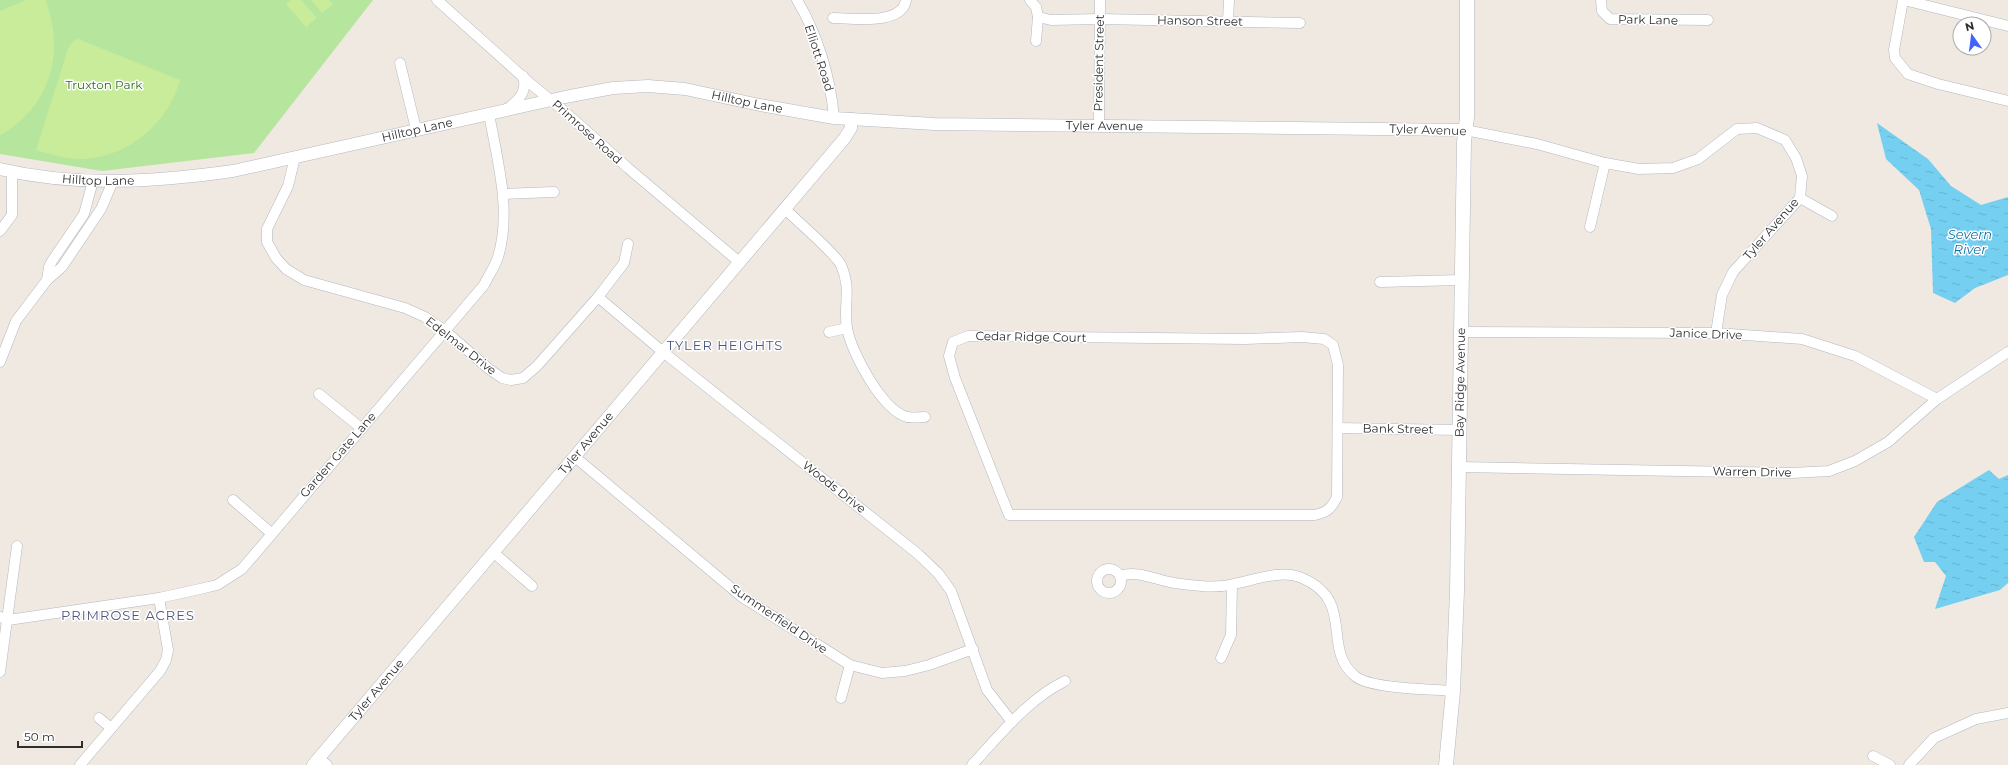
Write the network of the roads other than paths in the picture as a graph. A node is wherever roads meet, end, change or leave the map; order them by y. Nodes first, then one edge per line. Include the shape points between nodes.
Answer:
1 (437, 0) edge
2 (797, 0) edge
3 (906, 0) edge
4 (1030, 0) edge
5 (1100, 0) edge
6 (1228, 0) edge
7 (1467, 0) edge
8 (1602, 0) edge
9 (1904, 0) edge
10 (1038, 17) junction
11 (833, 18) dead end
12 (1100, 19) junction
13 (1708, 20) dead end
14 (1228, 21) junction
15 (1300, 23) dead end
16 (2008, 26) edge
17 (1036, 41) dead end
18 (400, 63) dead end
19 (523, 76) junction
20 (551, 100) junction
21 (2008, 101) edge
22 (506, 110) junction
23 (489, 114) junction
24 (834, 118) junction
25 (851, 119) junction
26 (1099, 125) junction
27 (416, 129) junction
28 (1465, 130) junction
29 (295, 157) junction
30 (1605, 164) junction
31 (6, 171) edge
32 (93, 181) junction
33 (113, 181) junction
34 (554, 192) dead end
35 (503, 194) junction
36 (1800, 198) junction
37 (785, 209) junction
38 (0, 215) edge
39 (12, 215) junction
40 (1832, 216) dead end
41 (1590, 227) dead end
42 (0, 231) edge
43 (628, 244) dead end
44 (738, 262) junction
45 (47, 280) junction
46 (1461, 280) junction
47 (1380, 282) dead end
48 (598, 297) junction
49 (847, 328) junction
50 (444, 330) junction
51 (829, 332) dead end
52 (1461, 332) junction
53 (1716, 333) junction
54 (663, 352) junction
55 (2008, 352) edge
56 (0, 362) edge
57 (319, 394) dead end
58 (1937, 399) junction
59 (925, 417) dead end
60 (361, 428) junction
61 (1338, 428) junction
62 (1459, 430) junction
63 (576, 457) junction
64 (1459, 467) junction
65 (233, 500) dead end
66 (271, 533) junction
67 (17, 546) dead end
68 (493, 552) junction
69 (1120, 576) dead end
70 (1232, 585) junction
71 (532, 586) dead end
72 (159, 598) junction
73 (4, 619) edge
74 (973, 649) junction
75 (1221, 658) dead end
76 (850, 665) junction
77 (0, 672) edge
78 (1065, 681) dead end
79 (1453, 691) junction
80 (841, 698) dead end
81 (2008, 713) edge
82 (99, 718) dead end
83 (1012, 722) junction
84 (111, 728) junction
85 (1873, 756) dead end
86 (320, 763) edge
87 (80, 765) edge
88 (972, 765) edge
89 (1446, 765) edge
90 (1890, 765) edge
91 (1909, 765) edge

1 - 19 street, Primrose Road
2 - 24 street, Elliott Road via 808,21 828,79
3 - 11 street via 897,14 882,19
4 - 10 street via 1036,7
5 - 12 street, President Street
6 - 14 street
7 - 28 main road, Bay Ridge Avenue
8 - 13 street, Park Lane via 1602,11 1610,20
9 - 16 street
9 - 21 street via 1894,50 1895,58 1908,74
10 - 12 street, Hanson Street via 1051,20
10 - 17 street
12 - 14 street, Hanson Street
12 - 26 street, President Street
14 - 15 street, Hanson Street
18 - 27 street
19 - 20 street, Primrose Road
19 - 22 street via 525,84 521,97
20 - 22 street, Hilltop Lane
20 - 24 street, Hilltop Lane via 613,88 665,87
20 - 44 street, Primrose Road
22 - 23 street, Hilltop Lane
23 - 27 street, Hilltop Lane
23 - 35 street, Garden Gate Lane
24 - 25 street, Tyler Avenue
25 - 26 street, Tyler Avenue via 934,124
25 - 37 street, Tyler Avenue via 851,128 844,138
26 - 28 street, Tyler Avenue
27 - 29 street, Hilltop Lane
28 - 30 street, Tyler Avenue via 1536,144
28 - 46 main road, Bay Ridge Avenue
29 - 33 street, Hilltop Lane via 233,171 190,177
29 - 50 street, Edelmar Drive via 288,186 268,229 266,242 286,270 304,280 405,308
30 - 36 street, Tyler Avenue via 1640,169 1673,168 1698,159 1737,129 1757,128 1785,140 1796,158 1802,176
30 - 41 street
31 - 32 street, Hilltop Lane via 47,178
31 - 39 street
32 - 33 street, Hilltop Lane
32 - 45 street via 84,214 52,261
33 - 45 street via 101,209 62,267
34 - 35 street
35 - 50 street, Garden Gate Lane via 498,258 484,285
36 - 40 street
36 - 53 street, Tyler Avenue via 1733,272 1722,295
37 - 44 street, Tyler Avenue
37 - 49 street via 840,263 848,289
38 - 39 street
39 - 42 street
43 - 48 street, Edelmar Drive via 624,263
44 - 54 street, Tyler Avenue
45 - 56 street via 16,321
46 - 47 street
46 - 52 main road, Bay Ridge Avenue
48 - 50 street, Edelmar Drive via 537,366 523,378 502,378
48 - 54 street, Woods Drive
49 - 51 street
49 - 59 street via 863,370 876,390 906,417
50 - 60 street, Garden Gate Lane
52 - 53 street, Janice Drive
52 - 62 main road, Bay Ridge Avenue
53 - 58 street, Janice Drive via 1802,339 1855,356
54 - 63 street, Tyler Avenue
54 - 74 street, Woods Drive via 918,554 938,573 951,591
55 - 58 street, Warren Drive
57 - 60 street
58 - 64 street, Warren Drive via 1888,442 1856,461 1829,471 1792,473
60 - 66 street, Garden Gate Lane
61 - 61 street, Cedar Ridge Court via 1336,352 1333,345 1324,339 968,336 953,342 949,356 955,378 1009,516 1326,513 1337,497
61 - 62 street, Bank Street
62 - 64 main road, Bay Ridge Avenue
63 - 68 street, Tyler Avenue
63 - 76 street, Summerfield Drive via 742,597
64 - 79 main road, Bay Ridge Avenue
65 - 66 street
66 - 72 street, Garden Gate Lane via 242,569 230,578 217,585
67 - 73 street
68 - 71 street
68 - 86 street, Tyler Avenue
69 - 70 street via 1137,574 1201,586
70 - 75 street via 1231,635
70 - 79 street via 1284,574 1301,577 1323,590 1331,604 1336,616 1338,643 1344,661 1355,677 1375,685
72 - 73 street, Garden Gate Lane
72 - 84 street via 168,650 166,660 160,671
73 - 77 street
74 - 76 street, Summerfield Drive via 905,671 882,673
74 - 83 street, Woods Drive via 987,690
76 - 80 street
78 - 83 street via 1049,689
79 - 89 main road, Bay Ridge Avenue
81 - 91 street via 1976,719 1934,738
82 - 84 street
83 - 88 street
84 - 87 street
85 - 90 street

